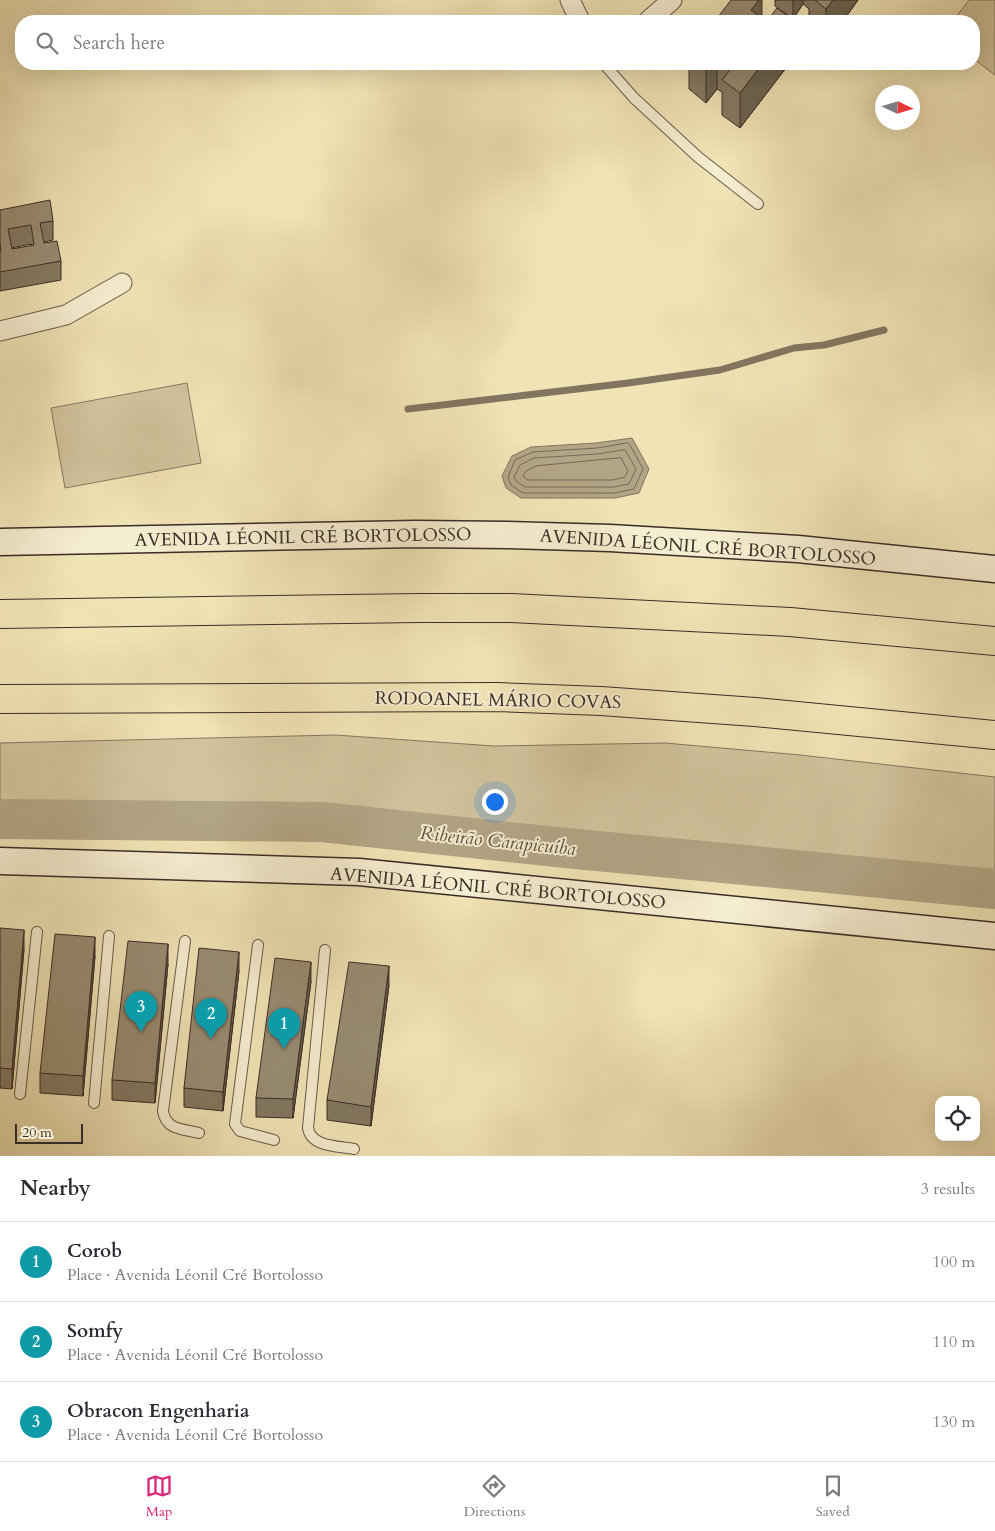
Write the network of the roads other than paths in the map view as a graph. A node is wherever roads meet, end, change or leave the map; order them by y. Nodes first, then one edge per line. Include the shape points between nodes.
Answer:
1 (570, 0) edge
2 (672, 0) edge
3 (577, 15) edge
4 (655, 15) edge
5 (609, 70) edge
6 (758, 204) dead end
7 (122, 283) dead end
8 (0, 331) edge
9 (0, 542) edge
10 (995, 569) edge
11 (0, 614) edge
12 (995, 641) edge
13 (0, 699) edge
14 (995, 735) edge
15 (0, 861) edge
16 (37, 932) dead end
17 (109, 936) dead end
18 (995, 936) edge
19 (185, 941) dead end
20 (258, 945) dead end
21 (325, 950) dead end
22 (20, 1094) dead end
23 (94, 1102) dead end
24 (199, 1132) dead end
25 (274, 1140) dead end
26 (354, 1149) dead end

1 - 3 street
2 - 4 street
5 - 6 lane via 634,98 698,157
7 - 8 street via 66,314
9 - 10 main road, AVENIDA LÉONIL CRÉ BORTOLOSSO via 416,534 610,538 798,549
11 - 12 highway via 512,608 790,622
13 - 14 highway, RODOANEL MÁRIO COVAS via 497,697 601,700
15 - 18 main road, AVENIDA LÉONIL CRÉ BORTOLOSSO via 359,872
16 - 22 lane
17 - 23 lane
19 - 24 lane via 163,1111 171,1126
20 - 25 lane via 235,1124 240,1131
21 - 26 lane via 309,1135 315,1141

